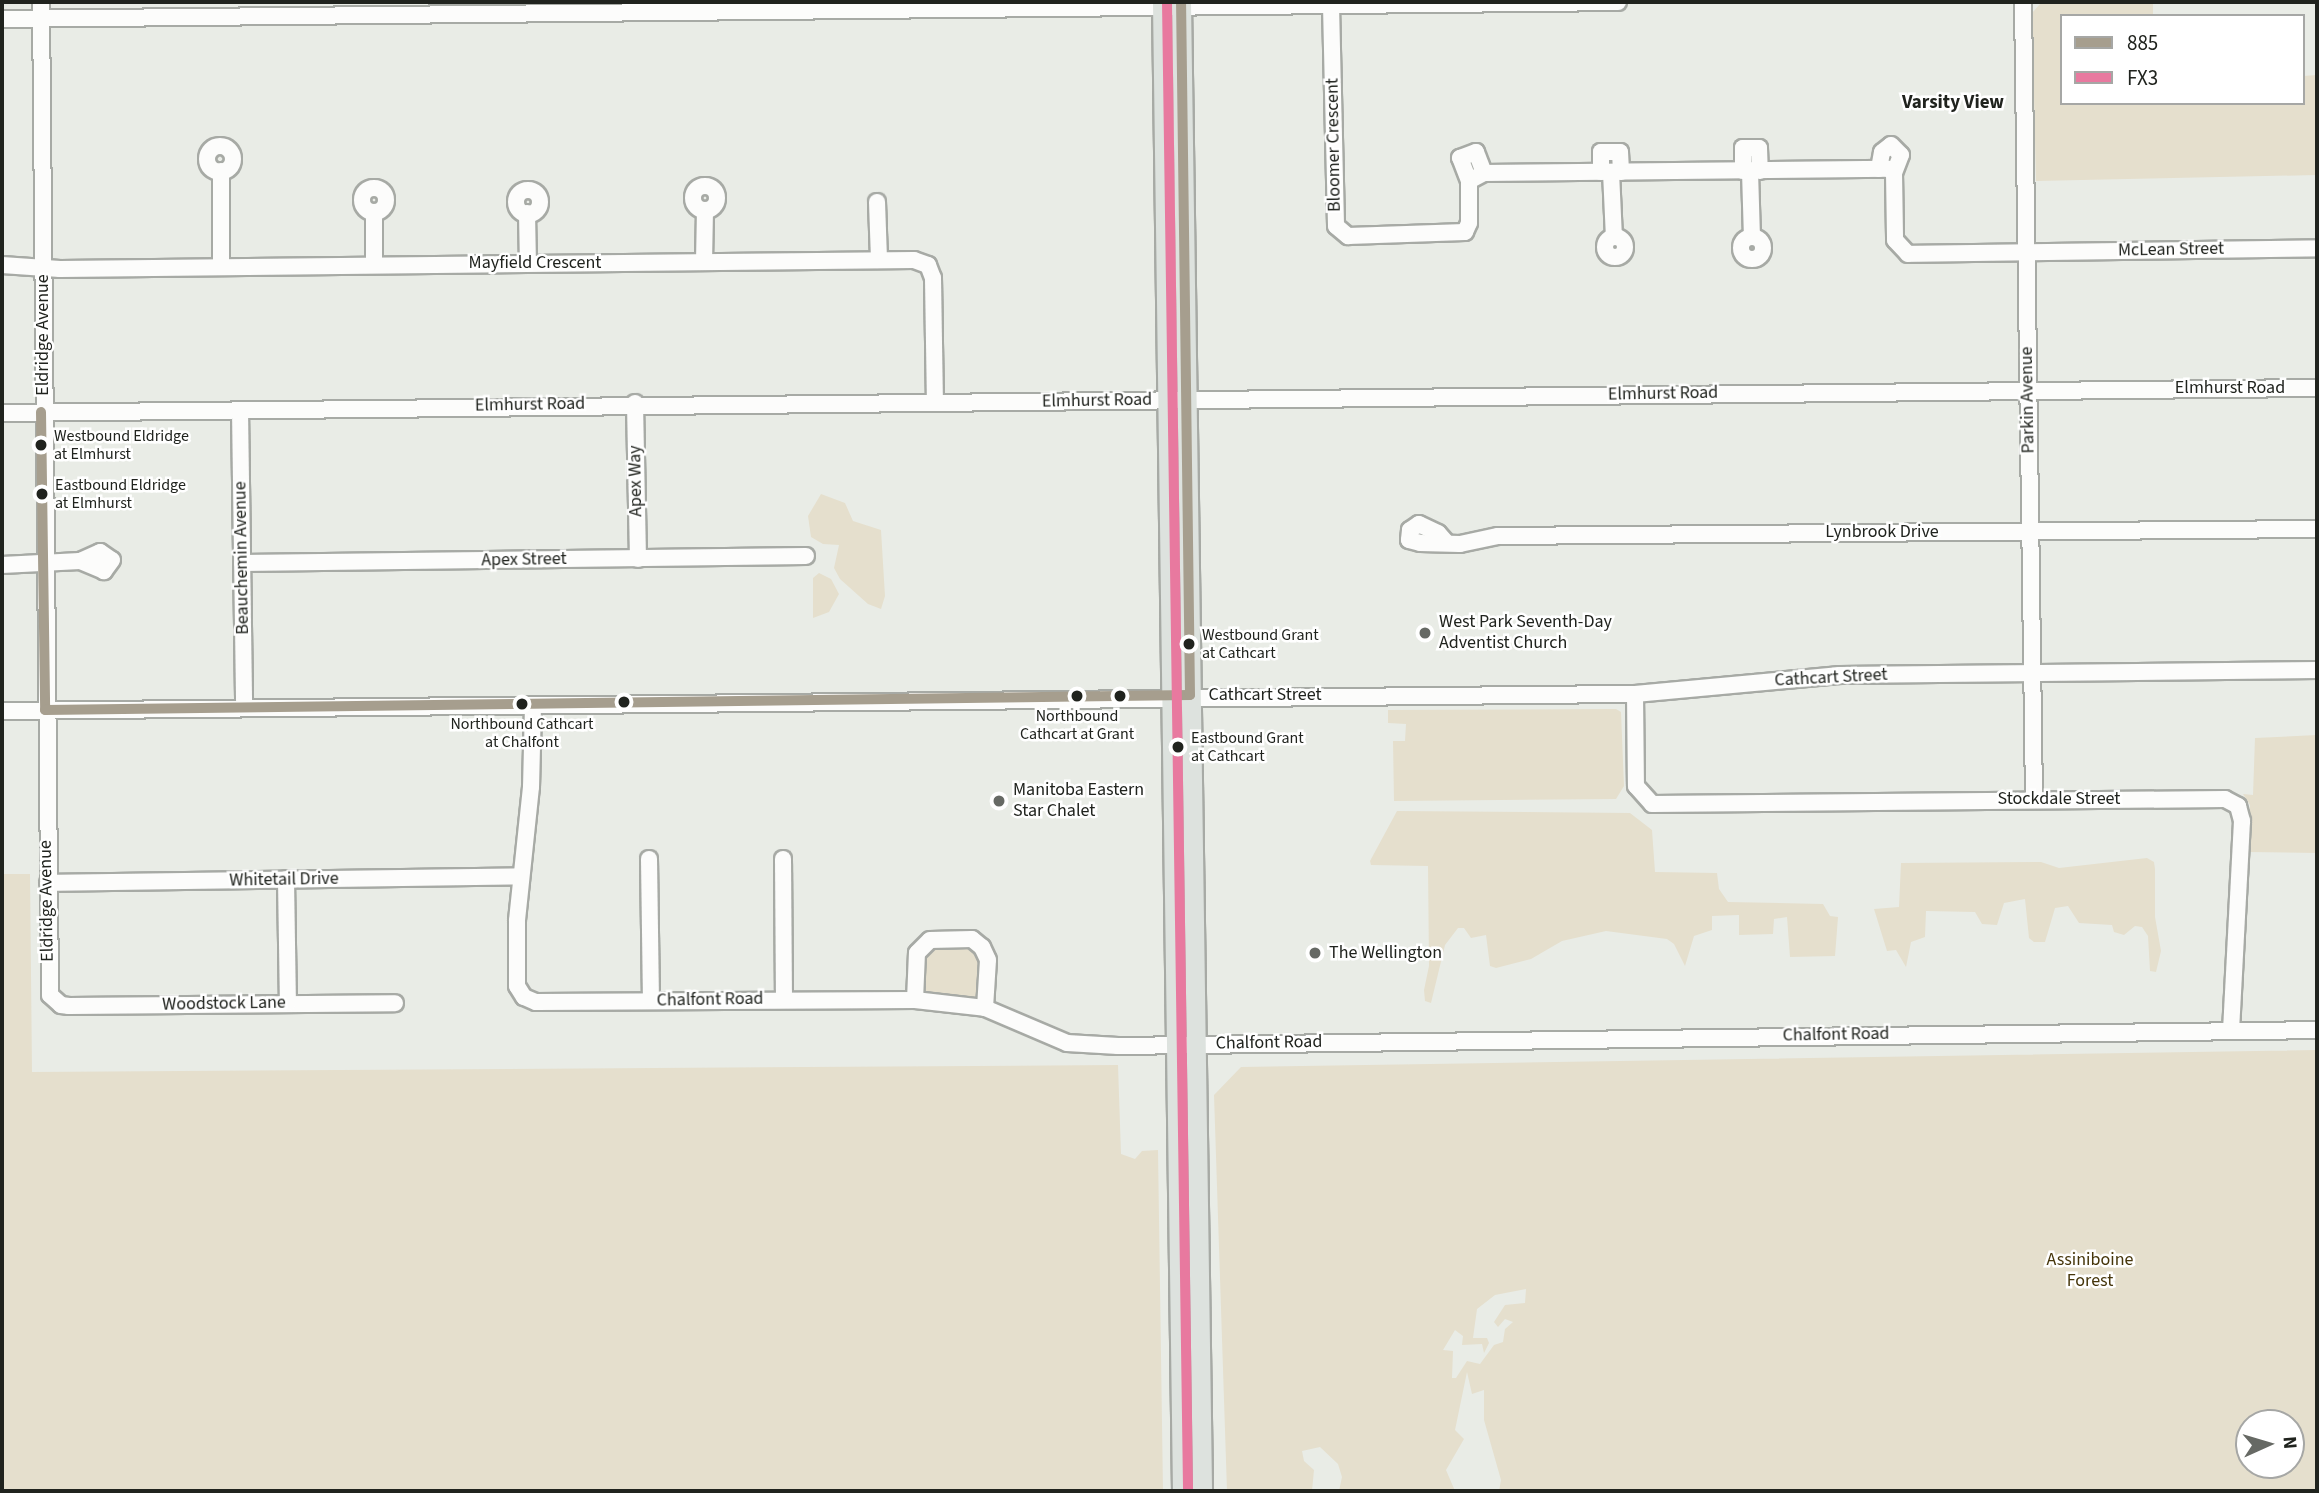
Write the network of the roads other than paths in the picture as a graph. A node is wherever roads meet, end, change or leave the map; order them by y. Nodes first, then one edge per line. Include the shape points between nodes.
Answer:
1 (41, 2) edge
2 (1618, 2) edge
3 (2023, 2) edge
4 (1171, 5) edge
5 (1331, 5) junction
6 (830, 6) edge
7 (675, 7) edge
8 (521, 8) edge
9 (211, 9) edge
10 (364, 9) edge
11 (2, 19) edge
12 (41, 19) junction
13 (220, 171) dead end
14 (1751, 171) junction
15 (1611, 172) junction
16 (877, 202) dead end
17 (705, 210) dead end
18 (374, 212) dead end
19 (527, 213) dead end
20 (1614, 237) dead end
21 (1752, 237) dead end
22 (2317, 248) edge
23 (2026, 253) junction
24 (879, 260) junction
25 (704, 262) junction
26 (528, 263) junction
27 (2, 265) edge
28 (373, 265) junction
29 (221, 266) junction
30 (43, 267) junction
31 (2317, 388) edge
32 (2027, 390) junction
33 (1178, 401) junction
34 (635, 403) junction
35 (935, 403) junction
36 (240, 410) junction
37 (41, 412) junction
38 (2, 413) edge
39 (2317, 529) edge
40 (2031, 532) junction
41 (1447, 543) dead end
42 (806, 556) dead end
43 (638, 559) junction
44 (80, 561) dead end
45 (242, 563) junction
46 (44, 564) junction
47 (2, 565) edge
48 (2317, 670) edge
49 (2032, 671) junction
50 (1635, 694) junction
51 (1190, 695) junction
52 (1169, 696) junction
53 (533, 706) junction
54 (244, 707) junction
55 (45, 710) junction
56 (2, 711) edge
57 (2034, 799) junction
58 (649, 859) dead end
59 (783, 859) dead end
60 (521, 876) junction
61 (286, 880) junction
62 (48, 883) junction
63 (784, 999) junction
64 (651, 1000) junction
65 (915, 1000) junction
66 (55, 1001) joint
67 (288, 1003) junction
68 (395, 1003) dead end
69 (985, 1008) junction
70 (2231, 1030) junction
71 (2317, 1030) edge
72 (1195, 1044) junction
73 (1175, 1045) junction
74 (1182, 1491) edge
75 (1202, 1491) edge

1 - 12 street, Eldridge Avenue
2 - 5 street
3 - 23 street, Parkin Avenue
4 - 5 street
4 - 6 street
4 - 33 main road
5 - 15 street, Bloomer Crescent via 1336,226 1348,236 1457,235 1469,223 1476,177
6 - 7 street
7 - 8 street
8 - 10 street
9 - 10 street
9 - 12 street
11 - 12 street
12 - 30 street, Eldridge Avenue
13 - 29 street
14 - 15 street, Bloomer Crescent
14 - 21 street
14 - 23 street, Bloomer Crescent via 1887,171 1900,250 1908,254
15 - 20 street
16 - 24 street
17 - 25 street
18 - 28 street
19 - 26 street
22 - 23 street, McLean Street
23 - 32 street, Parkin Avenue
24 - 25 street, Mayfield Crescent
24 - 35 street, Mayfield Crescent via 921,261 932,271
25 - 26 street, Mayfield Crescent
26 - 28 street, Mayfield Crescent
27 - 30 street, Mayfield Crescent
28 - 29 street, Mayfield Crescent
29 - 30 street, Mayfield Crescent
30 - 37 street, Eldridge Avenue
31 - 32 street, Elmhurst Road
32 - 33 street, Elmhurst Road
32 - 40 street, Parkin Avenue
33 - 35 street, Elmhurst Road
33 - 51 main road
33 - 52 main road
34 - 35 street, Elmhurst Road
34 - 36 street, Elmhurst Road
34 - 43 street, Apex Way
36 - 37 street, Elmhurst Road
36 - 45 street, Beauchemin Avenue
37 - 38 street, Elmhurst Road
37 - 46 street, Eldridge Avenue
39 - 40 street, Lynbrook Drive
40 - 41 street, Lynbrook Drive via 1498,536
40 - 49 street, Parkin Avenue
42 - 43 street, Apex Street
43 - 45 street, Apex Street
44 - 46 street
45 - 54 street, Beauchemin Avenue
46 - 47 street
46 - 55 street, Eldridge Avenue
48 - 49 street, Cathcart Street
49 - 50 street, Cathcart Street via 1840,675
49 - 57 street, Parkin Avenue
50 - 51 street, Cathcart Street
50 - 57 street, Stockdale Street via 1636,786 1652,804
51 - 52 street, Cathcart Street
51 - 72 main road
52 - 53 street, Cathcart Street
52 - 73 main road
53 - 54 street, Cathcart Street
53 - 60 street, Chalfont Road via 531,788
54 - 55 street, Cathcart Street
55 - 56 street, Cathcart Street
55 - 62 street, Eldridge Avenue
57 - 70 street, Stockdale Street via 2225,799 2238,806 2242,821
58 - 64 street
59 - 63 street
60 - 61 street, Whitetail Drive
60 - 64 street, Chalfont Road via 517,986 524,997 536,1002
61 - 62 street, Whitetail Drive
61 - 67 street
62 - 66 street, Eldridge Avenue via 48,986
63 - 64 street, Chalfont Road
63 - 65 street, Chalfont Road
65 - 69 street, Chalfont Road
65 - 69 street via 918,953 930,940 972,939 988,960
66 - 67 street, Woodstock Lane via 69,1006
67 - 68 street, Woodstock Lane
69 - 73 street, Chalfont Road via 1067,1043
70 - 71 street, Chalfont Road
70 - 72 street, Chalfont Road
72 - 73 street, Chalfont Road
72 - 75 main road
73 - 74 main road

